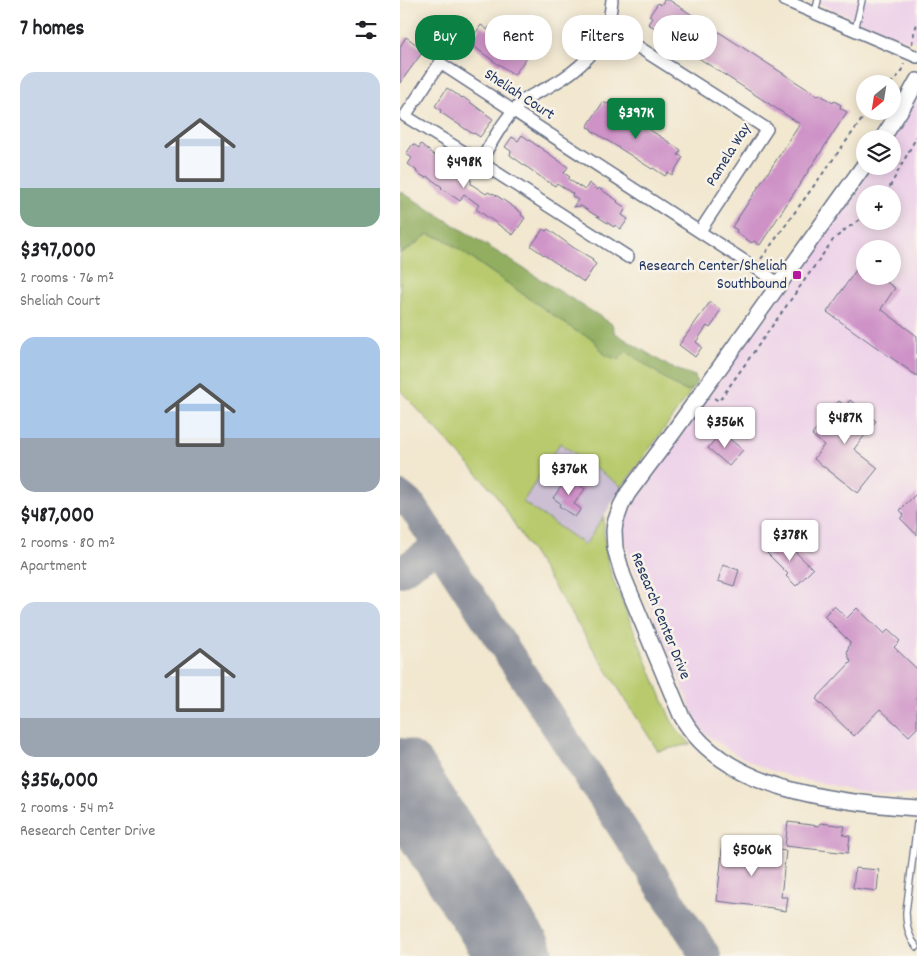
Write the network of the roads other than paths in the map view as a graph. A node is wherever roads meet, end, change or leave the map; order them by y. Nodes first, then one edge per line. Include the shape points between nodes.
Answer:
1 (612, 0) edge
2 (784, 0) edge
3 (818, 0) edge
4 (862, 0) edge
5 (815, 13) junction
6 (609, 15) edge
7 (855, 30) junction
8 (643, 50) edge
9 (917, 57) edge
10 (586, 60) edge
11 (917, 82) edge
12 (514, 110) junction
13 (888, 130) edge
14 (480, 162) junction
15 (857, 175) edge
16 (700, 231) junction
17 (628, 257) dead end
18 (780, 284) junction
19 (917, 808) edge
20 (917, 823) edge
21 (917, 947) edge

1 - 6 street
2 - 5 street
3 - 5 lane
4 - 7 lane
5 - 7 street
7 - 9 street
8 - 16 street, Pamela Way via 767,129
10 - 12 street via 565,78 524,100
11 - 13 main road
12 - 14 street
12 - 14 street, Sheliah Court via 440,62 406,116
12 - 16 street, Sheliah Court
14 - 17 street, Sheliah Court
15 - 18 main road, Research Center Drive
16 - 18 street, Sheliah Court
18 - 19 main road, Research Center Drive via 628,493 615,522 614,544 619,564 681,715 707,748 742,771 787,789 837,799
20 - 21 lane via 906,924

